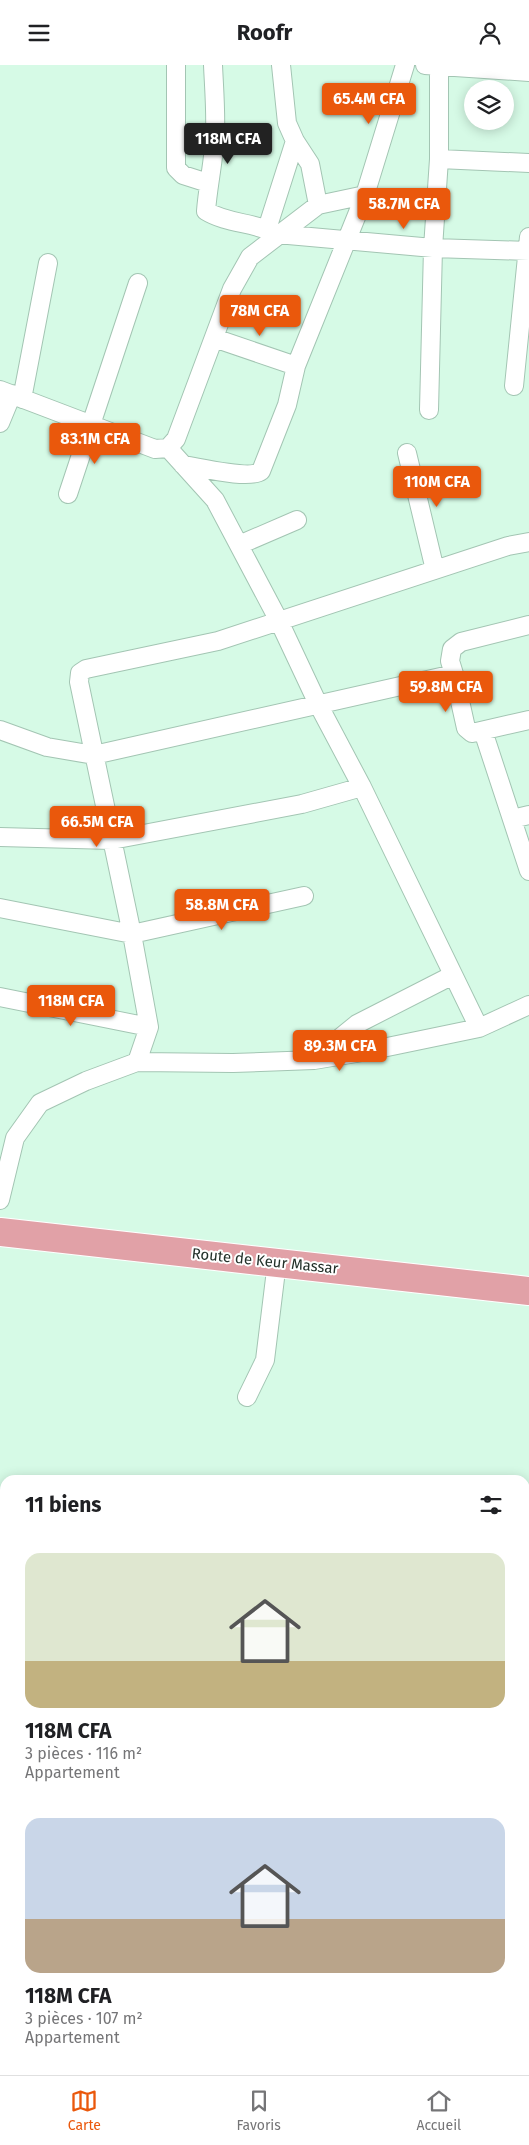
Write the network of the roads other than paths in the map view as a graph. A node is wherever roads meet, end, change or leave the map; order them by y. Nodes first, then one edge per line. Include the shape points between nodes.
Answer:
1 (176, 65) edge
2 (213, 65) edge
3 (281, 65) edge
4 (405, 65) edge
5 (432, 66) edge
6 (498, 68) edge
7 (529, 72) edge
8 (295, 141) junction
9 (439, 159) junction
10 (529, 163) edge
11 (208, 183) junction
12 (365, 195) junction
13 (318, 205) junction
14 (272, 232) junction
15 (346, 242) junction
16 (529, 246) edge
17 (432, 248) junction
18 (48, 263) dead end
19 (138, 283) dead end
20 (214, 338) junction
21 (296, 366) junction
22 (514, 386) dead end
23 (11, 394) edge
24 (429, 410) dead end
25 (0, 423) edge
26 (91, 425) junction
27 (168, 448) junction
28 (407, 453) dead end
29 (183, 465) junction
30 (68, 494) dead end
31 (297, 520) dead end
32 (529, 542) edge
33 (239, 545) junction
34 (435, 570) junction
35 (279, 621) junction
36 (529, 625) edge
37 (454, 674) junction
38 (318, 705) junction
39 (529, 720) edge
40 (0, 730) edge
41 (483, 731) junction
42 (94, 755) junction
43 (362, 787) junction
44 (520, 817) edge
45 (0, 837) edge
46 (112, 840) junction
47 (529, 871) edge
48 (304, 896) dead end
49 (0, 908) edge
50 (132, 934) junction
51 (453, 975) junction
52 (0, 997) edge
53 (529, 1005) edge
54 (149, 1027) junction
55 (479, 1028) junction
56 (314, 1059) junction
57 (137, 1062) junction
58 (0, 1200) edge
59 (0, 1232) edge
60 (277, 1262) junction
61 (529, 1291) edge
62 (247, 1397) dead end

1 - 11 street via 176,168 183,175
2 - 11 street via 215,132
3 - 8 street via 287,123
4 - 12 street
5 - 6 street
5 - 9 street
6 - 7 street
8 - 13 street via 310,164
8 - 14 street
9 - 10 street
9 - 17 street
11 - 14 street via 206,211
12 - 13 street
12 - 15 street
13 - 14 street
14 - 15 street
14 - 20 street via 250,257 232,289
15 - 17 street
15 - 21 street
16 - 17 street
16 - 22 street
17 - 24 street
18 - 23 street
19 - 26 street
20 - 21 street
20 - 27 street via 176,439
21 - 29 street via 287,405 261,471 244,475
23 - 25 street
23 - 26 street
26 - 27 street via 155,449
26 - 30 street
27 - 29 street
28 - 34 street
29 - 33 street via 215,500
31 - 33 street
32 - 34 street
33 - 35 street
34 - 35 street
35 - 38 street
35 - 42 street via 218,641 86,669 80,673 79,682
36 - 37 street via 461,642 452,649 450,661
37 - 38 street
37 - 41 street via 466,728 472,733
38 - 42 street
38 - 43 street
39 - 41 street
40 - 42 street via 48,747
41 - 44 street
42 - 46 street
43 - 46 street via 302,804
43 - 51 street
44 - 47 street
45 - 46 street
46 - 50 street
48 - 50 street
49 - 50 street
50 - 54 street
51 - 55 street
51 - 56 street via 357,1024
52 - 54 street
53 - 55 street
54 - 57 street
55 - 56 street
56 - 57 street via 233,1063
57 - 58 street via 40,1103 15,1138
59 - 60 main road, Route de Keur Massar
60 - 61 main road, Route de Keur Massar
60 - 62 street via 265,1361

